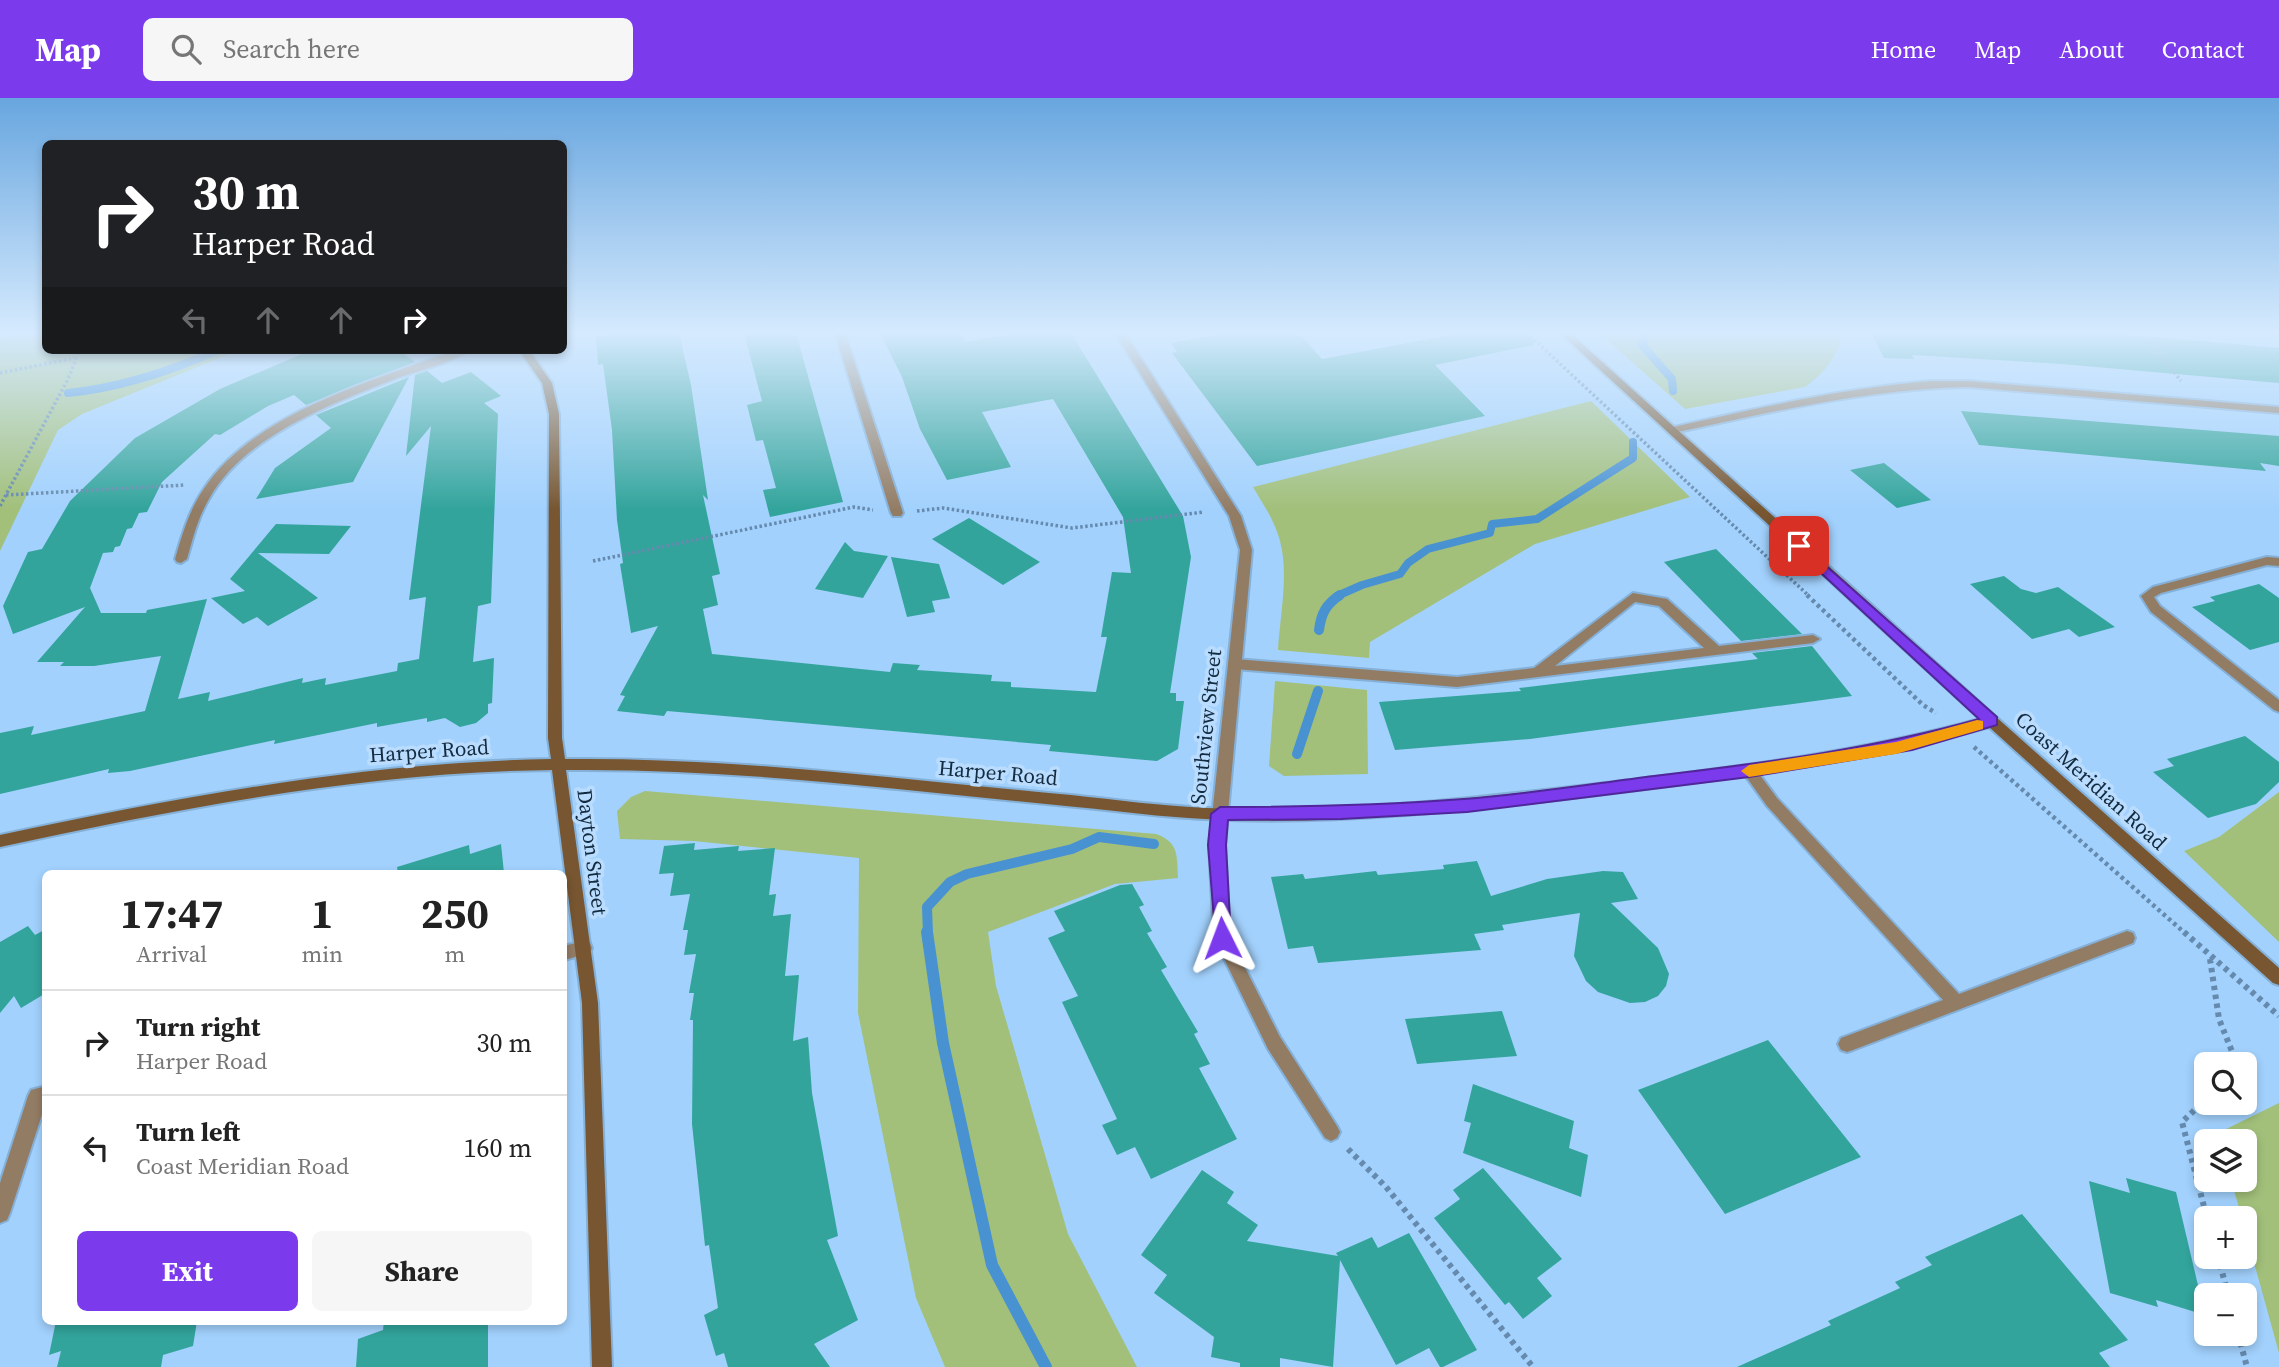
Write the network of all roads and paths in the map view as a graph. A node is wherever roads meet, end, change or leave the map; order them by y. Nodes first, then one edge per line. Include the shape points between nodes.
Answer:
1 (61, 392) edge
2 (362, 392) edge
3 (549, 392) edge
4 (859, 392) edge
5 (1158, 392) edge
6 (1593, 392) edge
7 (1631, 392) edge
8 (1861, 392) edge
9 (2071, 392) edge
10 (2279, 410) edge
11 (1673, 430) junction
12 (185, 485) dead end
13 (6, 495) junction
14 (0, 506) edge
15 (854, 507) dead end
16 (943, 508) dead end
17 (1203, 512) dead end
18 (897, 513) dead end
19 (181, 559) dead end
20 (593, 561) dead end
21 (2279, 562) edge
22 (1813, 639) dead end
23 (1716, 650) junction
24 (1235, 664) junction
25 (1537, 672) junction
26 (1930, 707) dead end
27 (2279, 707) edge
28 (1991, 721) junction
29 (1980, 753) dead end
30 (560, 765) junction
31 (1749, 771) junction
32 (1220, 814) junction
33 (0, 841) edge
34 (2127, 938) dead end
35 (584, 948) junction
36 (567, 952) edge
37 (2210, 958) junction
38 (2279, 978) edge
39 (1956, 1002) junction
40 (2279, 1016) edge
41 (1847, 1044) dead end
42 (2232, 1052) edge
43 (42, 1095) edge
44 (2194, 1110) edge
45 (1331, 1132) joint
46 (2204, 1206) edge
47 (0, 1213) edge
48 (2241, 1346) edge
49 (602, 1367) edge
50 (1533, 1367) edge
51 (2247, 1367) edge

1 - 13 path
2 - 19 street via 304,416 248,450 225,470 195,513
3 - 30 street, Dayton Street via 553,402 555,738
4 - 18 street
5 - 24 street, Southview Street via 1243,535 1246,567
6 - 26 path via 1913,696
7 - 11 street, Coast Meridian Road
8 - 11 street
9 - 10 street
11 - 28 street, Coast Meridian Road
12 - 13 path
13 - 14 path
15 - 20 path
16 - 17 path via 1072,528
21 - 27 street via 2253,565 2147,596 2155,609
22 - 23 street
23 - 25 street
23 - 25 street via 1663,602 1633,597
24 - 25 street via 1457,682
24 - 32 street, Southview Street
28 - 31 street, Harper Road via 1896,748
28 - 38 street, Coast Meridian Road
29 - 37 path
30 - 32 street, Harper Road via 695,767
30 - 33 street, Harper Road via 450,769 307,784 199,800
30 - 35 street, Dayton Street
31 - 32 street, Harper Road via 1467,805
31 - 39 street via 1772,802
32 - 45 street, Southview Street via 1222,938 1274,1043
34 - 39 street
35 - 36 street
35 - 49 street, Dayton Street via 590,1003
37 - 40 path
37 - 42 path via 2219,1019
39 - 41 street
43 - 47 street via 37,1096
44 - 46 path via 2182,1122
45 - 50 path via 1387,1187
48 - 51 path

